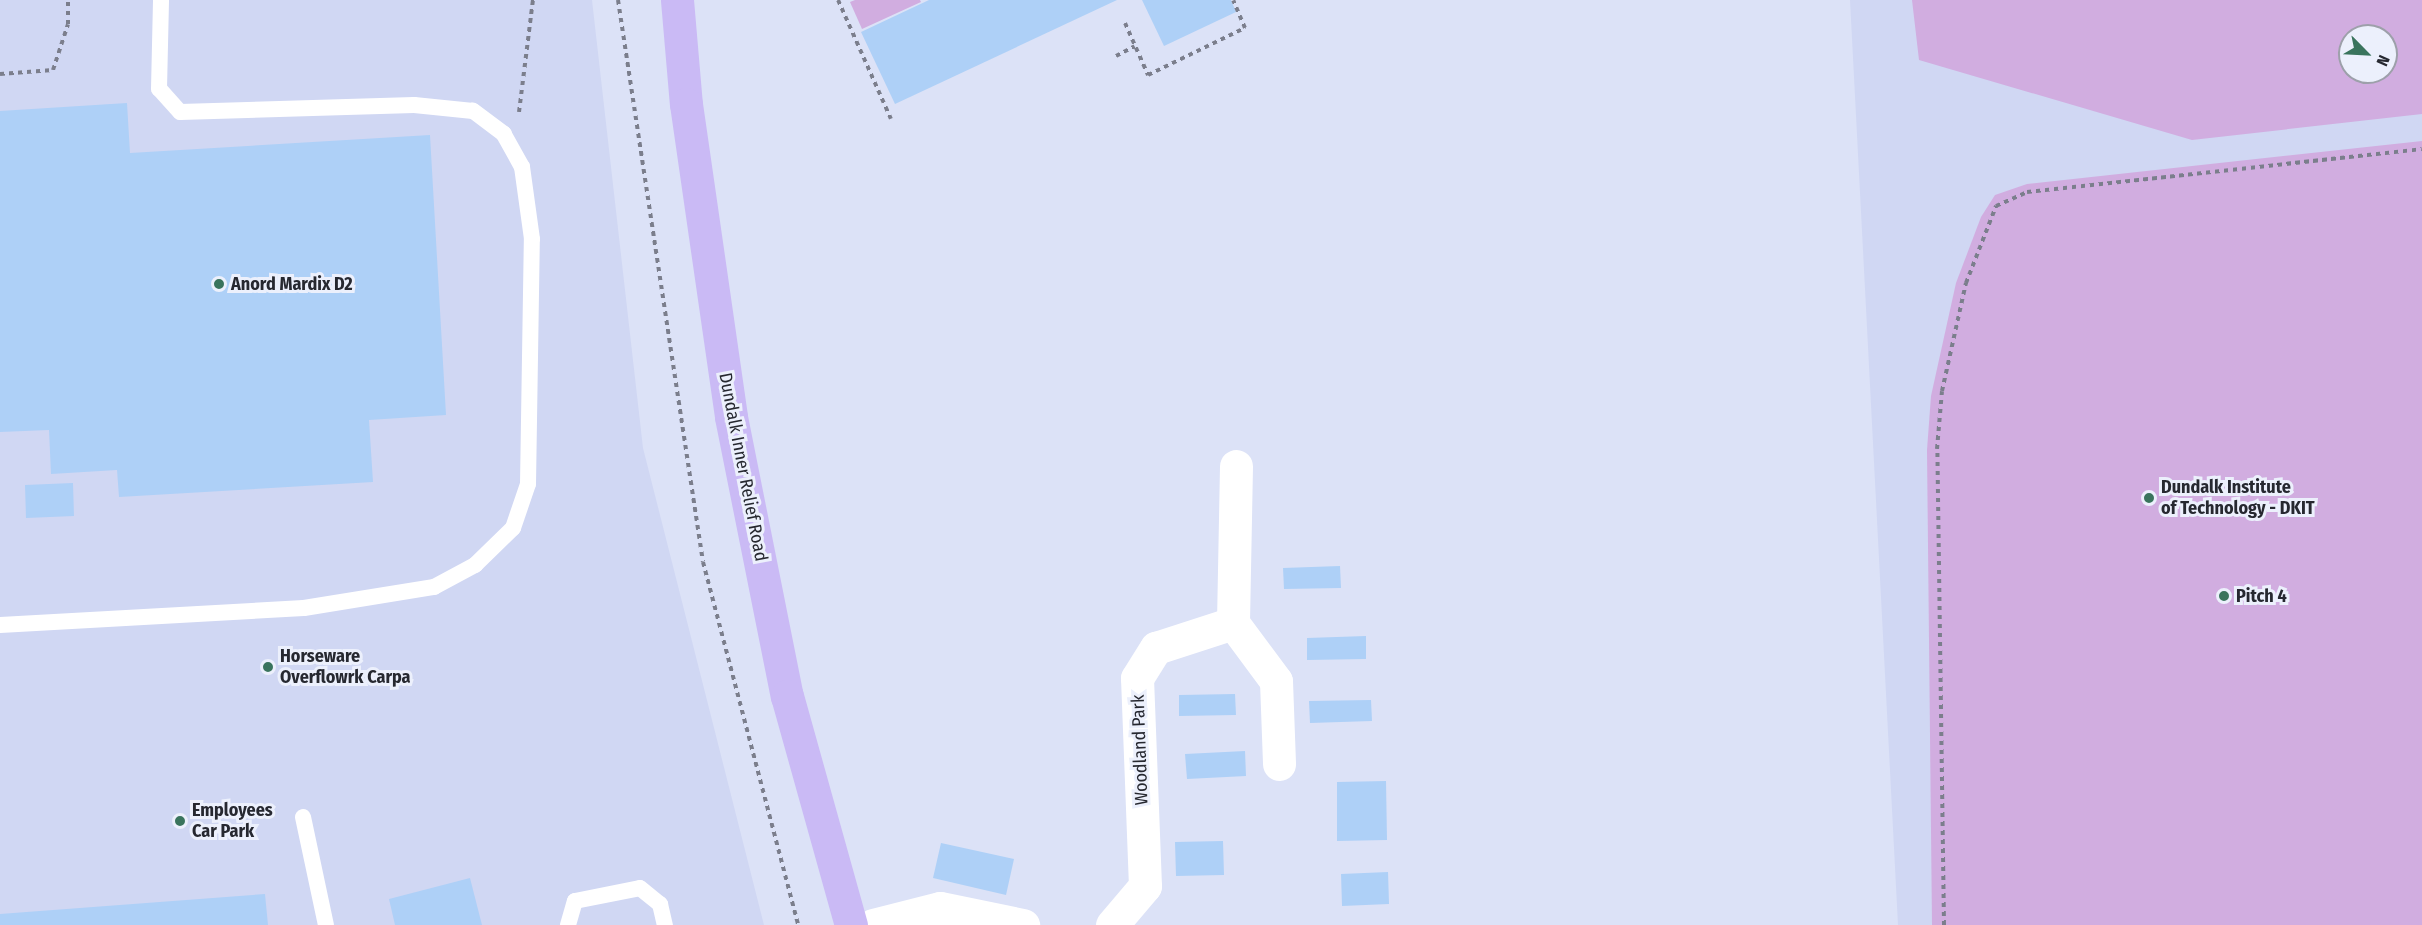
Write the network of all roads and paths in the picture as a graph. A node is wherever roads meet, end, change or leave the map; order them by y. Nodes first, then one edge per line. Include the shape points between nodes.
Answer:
1 (68, 0) edge
2 (161, 0) edge
3 (533, 0) edge
4 (618, 0) edge
5 (677, 0) edge
6 (838, 0) edge
7 (1233, 0) edge
8 (1125, 24) dead end
9 (1135, 46) junction
10 (1116, 56) dead end
11 (0, 74) edge
12 (891, 119) dead end
13 (2422, 149) edge
14 (514, 152) junction
15 (1236, 466) dead end
16 (1233, 623) junction
17 (0, 625) edge
18 (1279, 764) dead end
19 (303, 817) dead end
20 (326, 925) edge
21 (568, 925) edge
22 (665, 925) edge
23 (798, 925) edge
24 (851, 925) edge
25 (873, 925) edge
26 (1023, 925) edge
27 (1112, 925) edge
28 (1944, 925) edge

1 - 11 path via 69,24 53,70
2 - 14 lane via 159,89 180,112 414,105 473,111 504,134
3 - 14 path
4 - 23 path via 703,562
5 - 24 main road, Dundalk Inner Relief Road via 686,104 731,417 787,696
6 - 12 path
7 - 9 path via 1245,28 1148,75
8 - 9 path
9 - 10 path
13 - 28 path via 2027,192 1996,206 1966,283 1942,391 1937,449
14 - 17 lane via 522,167 532,239 528,484 513,528 475,565 434,587 303,608
15 - 16 street
16 - 18 street via 1276,681
16 - 27 street, Woodland Park via 1156,648 1137,678 1145,886
19 - 20 lane
21 - 22 lane via 575,901 640,888 660,904
25 - 26 street via 940,908

